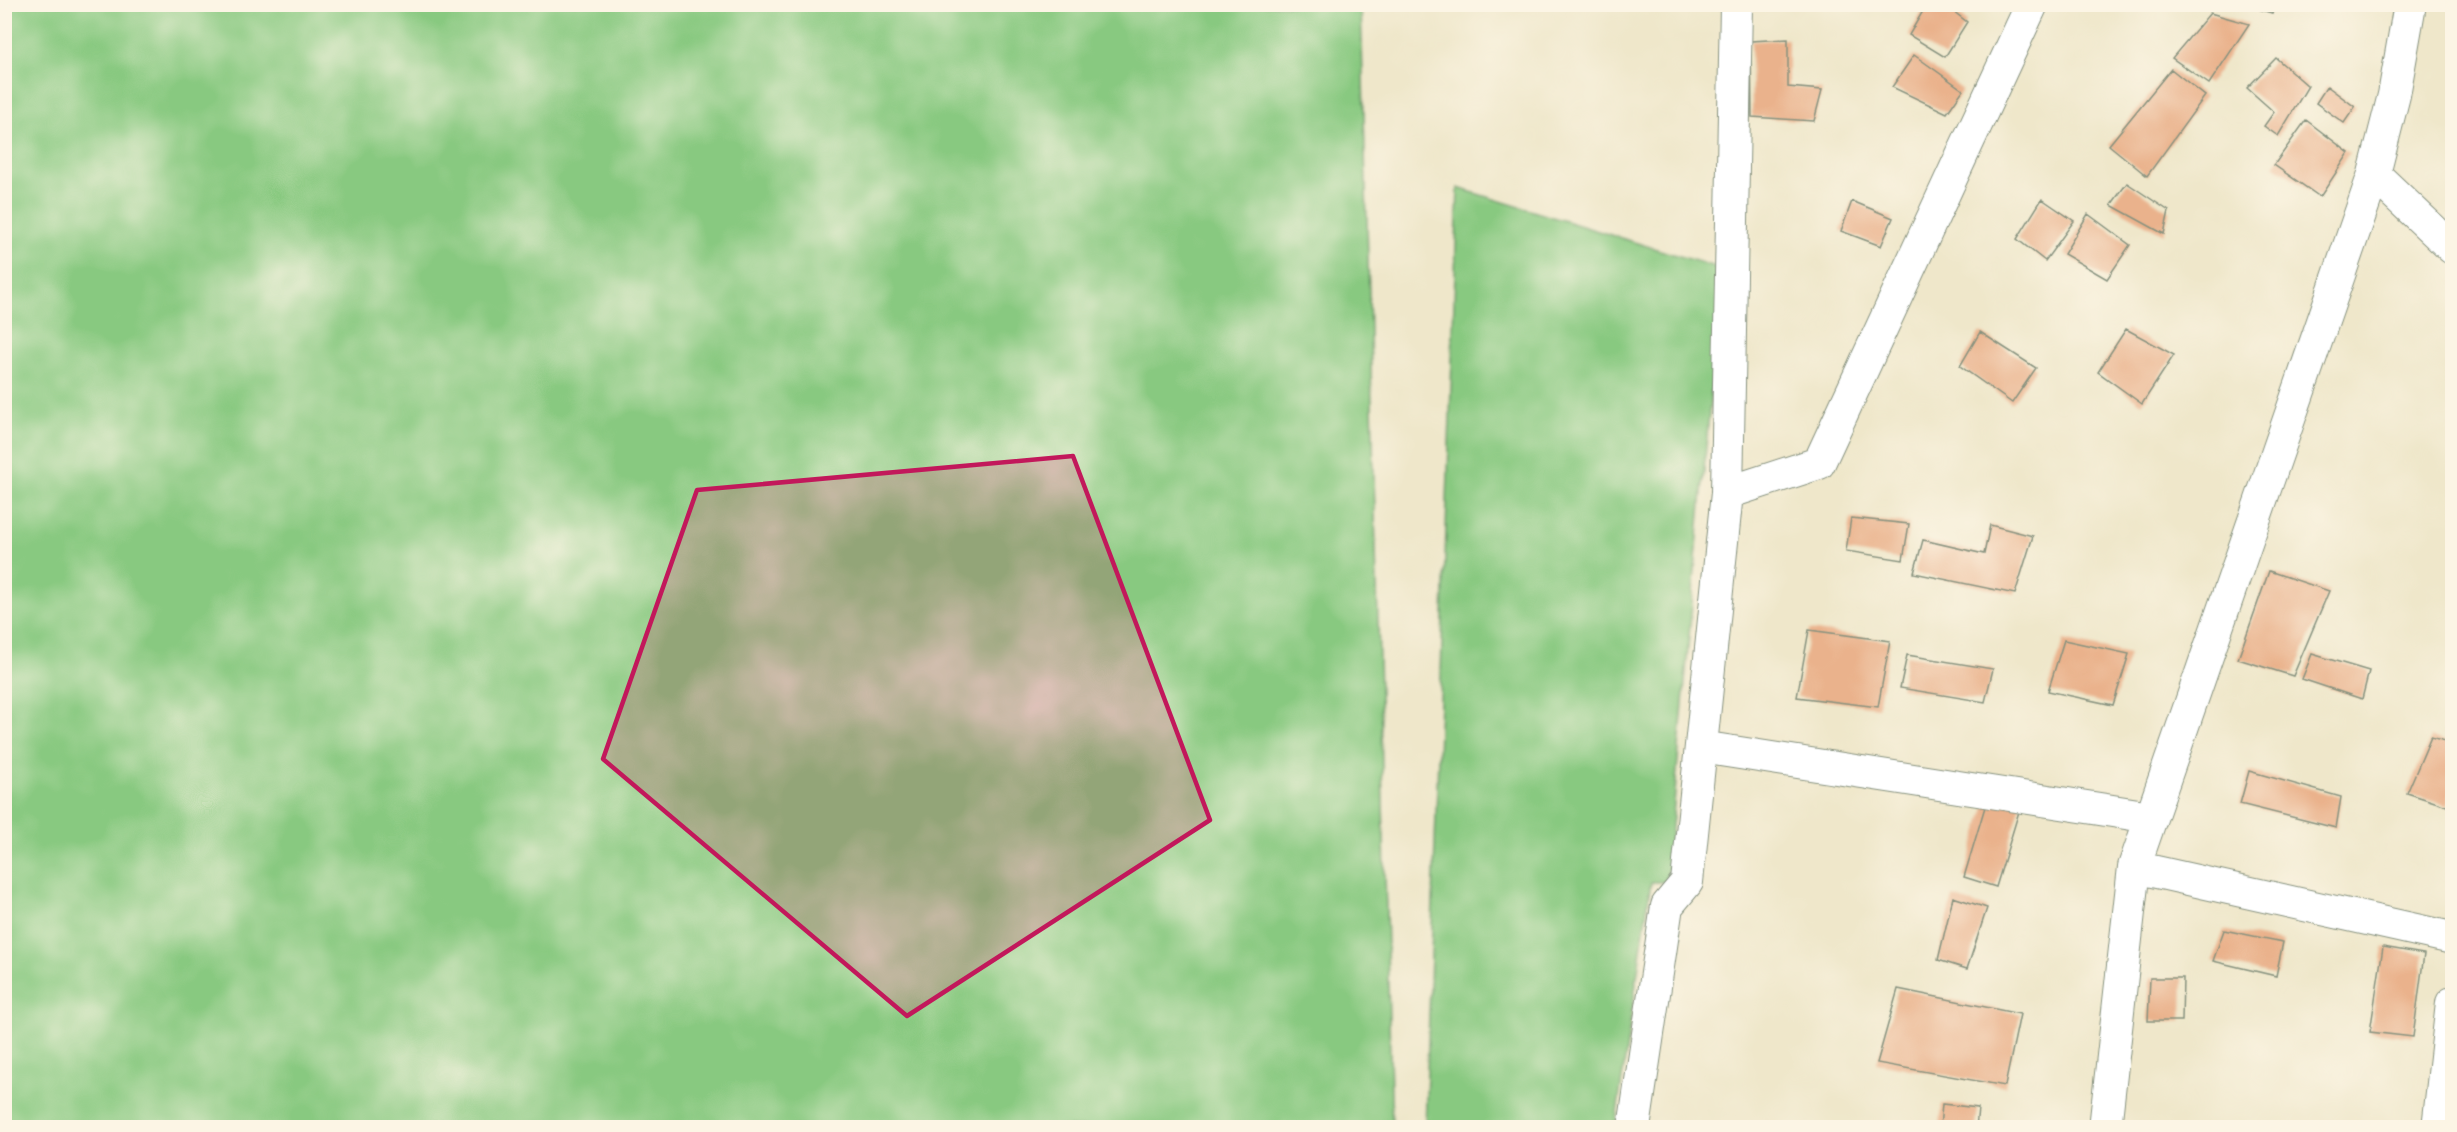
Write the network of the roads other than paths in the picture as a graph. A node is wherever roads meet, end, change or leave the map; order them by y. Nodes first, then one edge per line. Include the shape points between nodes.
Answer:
1 (1736, 4) edge
2 (2032, 4) edge
3 (2410, 4) edge
4 (2374, 174) junction
5 (2452, 248) edge
6 (1727, 493) junction
7 (1701, 747) junction
8 (2151, 817) junction
9 (2134, 867) junction
10 (2452, 938) edge
11 (2452, 1003) edge
12 (1634, 1128) edge
13 (2105, 1128) edge
14 (2438, 1128) edge

1 - 6 street
2 - 6 street via 1819,463
3 - 4 street via 2394,95
4 - 5 street
4 - 8 street
6 - 7 street
7 - 8 street
7 - 12 street via 1687,882 1667,906
8 - 9 street
9 - 10 street
9 - 13 street
11 - 14 street

